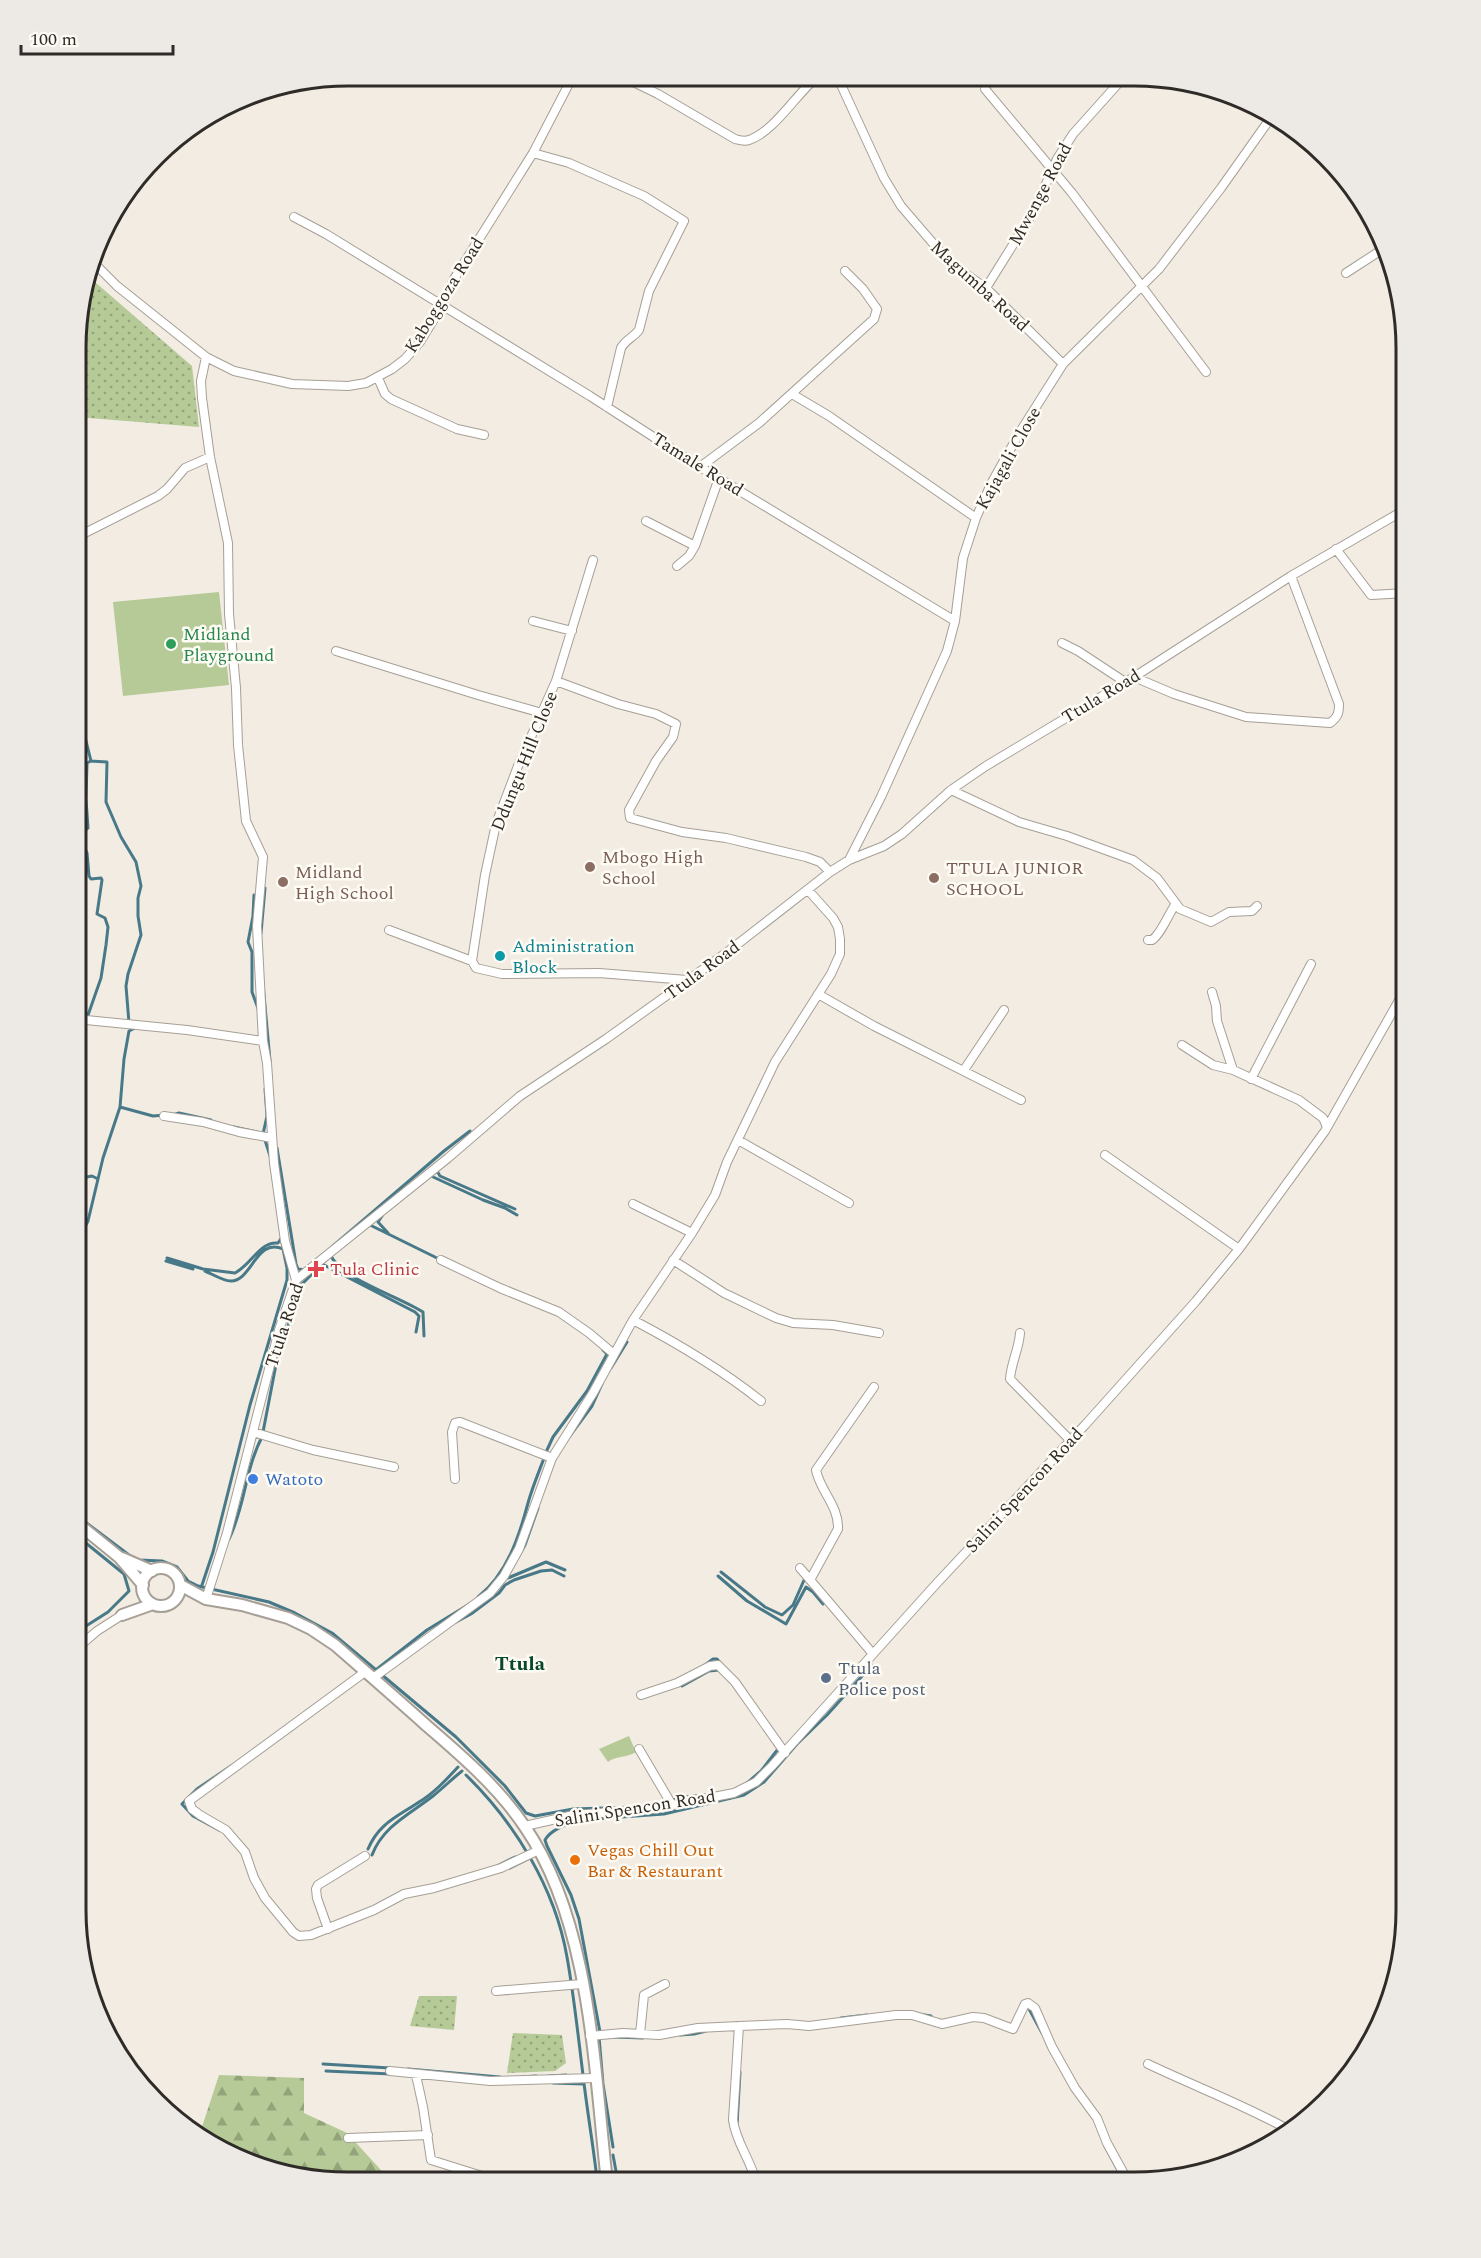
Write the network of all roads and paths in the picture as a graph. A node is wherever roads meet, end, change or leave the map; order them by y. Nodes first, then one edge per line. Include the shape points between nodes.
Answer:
1 (568, 86) edge
2 (642, 86) edge
3 (809, 86) edge
4 (842, 86) edge
5 (1116, 86) edge
6 (985, 89) dead end
7 (1267, 123) edge
8 (533, 153) junction
9 (1052, 171) junction
10 (294, 217) dead end
11 (1378, 252) edge
12 (98, 267) edge
13 (845, 271) dead end
14 (1346, 273) dead end
15 (1143, 285) junction
16 (986, 288) junction
17 (442, 306) junction
18 (206, 357) junction
19 (1063, 364) junction
20 (1206, 372) dead end
21 (378, 378) junction
22 (792, 394) junction
23 (607, 407) junction
24 (484, 435) dead end
25 (210, 458) junction
26 (700, 467) junction
27 (719, 478) junction
28 (1396, 515) edge
29 (976, 518) junction
30 (646, 521) dead end
31 (86, 532) edge
32 (695, 546) junction
33 (1336, 549) junction
34 (593, 560) dead end
35 (677, 566) dead end
36 (1291, 576) junction
37 (1396, 594) edge
38 (533, 621) dead end
39 (955, 621) junction
40 (572, 631) junction
41 (1062, 643) dead end
42 (336, 651) dead end
43 (1134, 677) junction
44 (556, 681) junction
45 (1125, 682) junction
46 (542, 713) junction
47 (951, 790) junction
48 (849, 860) junction
49 (830, 873) junction
50 (808, 890) junction
51 (1175, 905) junction
52 (1257, 906) dead end
53 (389, 930) dead end
54 (1148, 940) dead end
55 (472, 961) junction
56 (1311, 964) dead end
57 (687, 980) junction
58 (1212, 992) dead end
59 (818, 994) junction
60 (1396, 1004) edge
61 (1004, 1010) dead end
62 (86, 1020) edge
63 (263, 1041) junction
64 (1182, 1045) dead end
65 (964, 1070) junction
66 (1233, 1070) junction
67 (1251, 1079) junction
68 (1021, 1100) dead end
69 (164, 1116) dead end
70 (1327, 1127) junction
71 (272, 1138) junction
72 (738, 1140) junction
73 (1105, 1155) dead end
74 (849, 1203) dead end
75 (633, 1204) dead end
76 (692, 1233) junction
77 (1239, 1249) junction
78 (441, 1260) dead end
79 (673, 1260) junction
80 (296, 1280) junction
81 (633, 1320) junction
82 (879, 1333) dead end
83 (1020, 1333) dead end
84 (614, 1354) junction
85 (874, 1387) dead end
86 (761, 1401) dead end
87 (253, 1432) junction
88 (1070, 1440) junction
89 (552, 1458) junction
90 (394, 1467) dead end
91 (455, 1479) dead end
92 (86, 1530) edge
93 (120, 1557) junction
94 (800, 1568) dead end
95 (152, 1571) junction
96 (810, 1580) junction
97 (180, 1585) junction
98 (142, 1589) junction
99 (176, 1599) junction
100 (205, 1599) junction
101 (153, 1604) junction
102 (122, 1616) junction
103 (86, 1640) edge
104 (873, 1654) junction
105 (369, 1675) junction
106 (642, 1695) dead end
107 (639, 1749) dead end
108 (785, 1753) junction
109 (672, 1805) junction
110 (525, 1826) junction
111 (538, 1850) junction
112 (365, 1856) dead end
113 (328, 1929) junction
114 (582, 1984) junction
115 (665, 1984) dead end
116 (496, 1991) dead end
117 (739, 2026) junction
118 (640, 2034) junction
119 (590, 2036) junction
120 (1148, 2064) dead end
121 (390, 2071) dead end
122 (416, 2074) junction
123 (595, 2078) junction
124 (1281, 2126) edge
125 (428, 2135) junction
126 (348, 2138) dead end
127 (468, 2172) edge
128 (606, 2172) edge
129 (754, 2172) edge
130 (1123, 2172) edge

1 - 8 street, Kaboggoza Road
2 - 3 street via 744,141 760,134
4 - 16 street, Magumba Road via 901,206 950,263
5 - 9 street, Mwenge Road via 1072,134
6 - 9 street
7 - 15 street, Kajagali Close
8 - 17 street, Kaboggoza Road via 454,279
8 - 23 street via 569,163 644,196 684,221 649,291 639,330 621,348
9 - 15 street
9 - 16 street, Mwenge Road via 1034,211
10 - 17 street, Tamale Road
11 - 14 street
12 - 18 street, Kaboggoza Road
13 - 22 street via 873,302 877,315
15 - 19 street, Kajagali Close
15 - 20 street
16 - 19 street, Magumba Road
17 - 21 street, Kaboggoza Road via 405,359
17 - 23 street, Tamale Road
18 - 21 street, Kaboggoza Road via 234,371 292,384 348,386
18 - 25 street via 201,381
19 - 29 street, Kajagali Close via 1015,441
21 - 24 street via 391,399 457,429
22 - 26 street
22 - 29 street
23 - 26 street, Tamale Road
25 - 31 street via 185,468 158,496
25 - 63 street via 228,543 229,614 246,821 263,857 257,926
26 - 27 street, Tamale Road
27 - 32 street
27 - 39 street, Tamale Road
28 - 33 street, Ttula Road
29 - 39 street, Kajagali Close via 963,558
30 - 32 street
32 - 35 street
33 - 36 street, Ttula Road
33 - 37 street via 1371,595
34 - 40 street, Ddungu Hill Close
36 - 43 street, Ttula Road
36 - 43 street via 1339,704 1339,713 1330,723 1246,717
38 - 40 street
39 - 48 street, Kajagali Close via 947,651
40 - 44 street, Ddungu Hill Close
41 - 45 street
42 - 46 street
43 - 45 street, Ttula Road
44 - 46 street, Ddungu Hill Close
44 - 49 street via 676,724 673,737 629,810 630,818 806,857 820,862
45 - 47 street, Ttula Road
46 - 55 street, Ddungu Hill Close via 496,824 484,875
47 - 48 street, Ttula Road via 902,834
47 - 51 street via 1018,822 1133,861 1157,878
48 - 49 street, Ttula Road
49 - 50 street, Ttula Road
50 - 57 street, Ttula Road
50 - 59 street via 838,927 840,939 840,954
51 - 52 street via 1211,922 1229,912 1252,911
51 - 54 street via 1159,935
53 - 55 street
55 - 57 street via 476,968 502,974 599,974
56 - 67 street
57 - 80 street, Ttula Road via 606,1040 520,1096
58 - 66 street
59 - 65 street
59 - 72 street via 775,1062
60 - 70 street, Salini Spencon Road
61 - 65 street
62 - 63 street
63 - 71 street
64 - 66 street via 1214,1065
65 - 68 street
66 - 67 street
67 - 70 street via 1299,1100 1323,1118
69 - 71 street
70 - 77 street, Salini Spencon Road
71 - 80 street via 285,1241
72 - 74 street
72 - 76 street via 715,1195
73 - 77 street
75 - 76 street
76 - 79 street
77 - 88 street, Salini Spencon Road
78 - 84 street via 559,1312
79 - 81 street
79 - 82 street via 724,1293 776,1318
80 - 87 street, Ttula Road
81 - 84 street
81 - 86 street via 740,1384
83 - 88 street via 1010,1379
84 - 89 street
85 - 96 street via 816,1470 838,1519 838,1528
87 - 90 street via 313,1450
87 - 100 street, Ttula Road via 230,1523
88 - 104 street, Salini Spencon Road
89 - 91 street via 455,1423
89 - 105 street via 519,1549 490,1593
92 - 93 street
93 - 95 street
93 - 98 street
94 - 96 street
95 - 97 street via 166,1569
95 - 98 street
96 - 104 street
97 - 99 street
97 - 100 street
98 - 101 street
98 - 102 street
99 - 100 street
99 - 101 street via 165,1606
100 - 105 street via 288,1618 335,1645
101 - 102 street
102 - 103 street
104 - 108 street, Salini Spencon Road
105 - 110 street via 470,1763
105 - 113 street via 189,1799 192,1809 226,1830 245,1852 265,1898 293,1932 311,1935
106 - 108 street via 718,1665 735,1682
107 - 109 street
108 - 109 street, Salini Spencon Road via 745,1789
109 - 110 street, Salini Spencon Road via 574,1815
110 - 111 street
111 - 113 street via 501,1868 404,1894
111 - 114 street via 570,1924
112 - 113 street via 316,1889
114 - 116 street
114 - 119 street
115 - 118 street via 644,1995
117 - 118 street
117 - 129 street via 734,2131
117 - 130 street via 809,2026 912,2015 942,2024 973,2017 1013,2030 1028,2003 1035,2008 1075,2088 1097,2118
118 - 119 street
119 - 123 street
120 - 124 street via 1244,2105
121 - 122 street
122 - 123 street via 490,2080
122 - 125 street
123 - 128 street
125 - 126 street
125 - 127 street via 429,2157 434,2162

